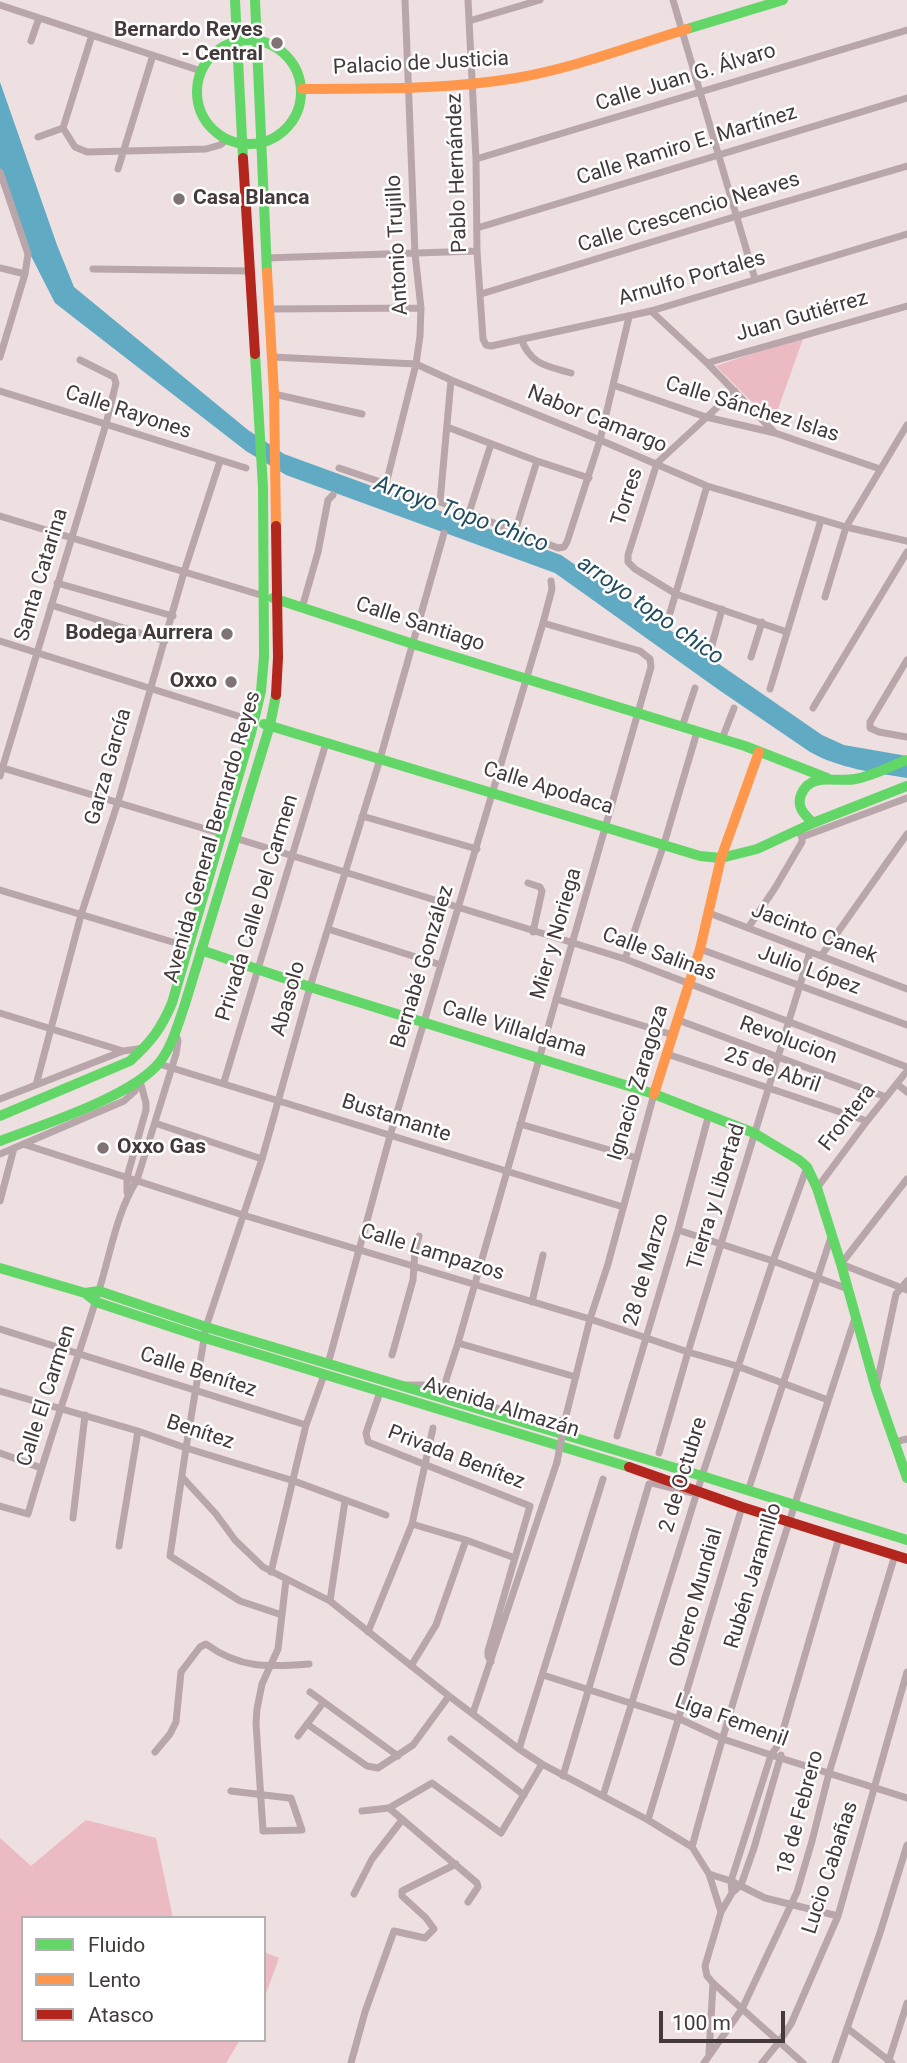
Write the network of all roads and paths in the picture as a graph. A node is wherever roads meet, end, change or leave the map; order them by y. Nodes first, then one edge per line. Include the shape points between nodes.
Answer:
1 (235, 0) edge
2 (255, 0) edge
3 (405, 0) edge
4 (468, 0) edge
5 (540, 0) edge
6 (673, 0) edge
7 (782, 0) edge
8 (0, 5) edge
9 (39, 18) junction
10 (469, 21) junction
11 (681, 30) junction
12 (907, 30) edge
13 (92, 35) junction
14 (256, 40) junction
15 (31, 41) dead end
16 (236, 41) junction
17 (153, 55) junction
18 (201, 71) junction
19 (472, 85) junction
20 (408, 87) junction
21 (302, 89) junction
22 (699, 93) junction
23 (907, 98) edge
24 (63, 128) junction
25 (38, 138) dead end
26 (227, 139) junction
27 (260, 142) junction
28 (243, 143) junction
29 (122, 150) junction
30 (718, 155) junction
31 (475, 159) junction
32 (907, 166) edge
33 (118, 169) dead end
34 (0, 172) edge
35 (737, 216) junction
36 (477, 228) junction
37 (907, 234) edge
38 (477, 251) junction
39 (415, 254) junction
40 (266, 258) junction
41 (0, 268) edge
42 (93, 269) dead end
43 (250, 271) junction
44 (25, 274) junction
45 (755, 279) junction
46 (481, 294) junction
47 (907, 306) edge
48 (421, 308) junction
49 (269, 309) junction
50 (651, 311) junction
51 (629, 317) junction
52 (522, 339) junction
53 (484, 344) joint
54 (0, 357) edge
55 (271, 357) junction
56 (80, 360) dead end
57 (707, 363) junction
58 (416, 364) junction
59 (571, 373) dead end
60 (451, 380) junction
61 (613, 385) junction
62 (0, 391) edge
63 (735, 391) junction
64 (274, 394) junction
65 (362, 414) dead end
66 (706, 417) junction
67 (106, 424) junction
68 (907, 425) edge
69 (447, 428) junction
70 (775, 433) junction
71 (600, 440) junction
72 (491, 444) junction
73 (220, 461) junction
74 (537, 461) junction
75 (657, 463) junction
76 (246, 468) dead end
77 (339, 468) dead end
78 (880, 469) junction
79 (589, 478) junction
80 (386, 484) junction
81 (707, 485) junction
82 (333, 495) dead end
83 (440, 502) junction
84 (469, 513) junction
85 (0, 516) edge
86 (821, 520) junction
87 (846, 527) junction
88 (515, 532) junction
89 (444, 533) dead end
90 (71, 538) junction
91 (907, 541) edge
92 (907, 552) edge
93 (184, 572) junction
94 (551, 580) dead end
95 (57, 583) junction
96 (676, 594) junction
97 (264, 596) junction
98 (825, 597) dead end
99 (277, 600) junction
100 (51, 605) junction
101 (302, 608) junction
102 (722, 609) junction
103 (670, 613) dead end
104 (173, 616) junction
105 (762, 622) junction
106 (543, 624) junction
107 (787, 632) junction
108 (0, 641) edge
109 (165, 641) junction
110 (413, 644) junction
111 (712, 645) dead end
112 (36, 652) junction
113 (751, 657) dead end
114 (907, 660) edge
115 (527, 679) junction
116 (150, 687) junction
117 (695, 688) dead end
118 (770, 689) dead end
119 (734, 708) dead end
120 (813, 708) dead end
121 (639, 714) junction
122 (254, 721) junction
123 (270, 725) junction
124 (682, 727) junction
125 (697, 732) junction
126 (907, 737) edge
127 (722, 739) junction
128 (326, 743) junction
129 (759, 752) junction
130 (380, 759) junction
131 (907, 760) edge
132 (1, 771) edge
133 (827, 778) junction
134 (907, 786) edge
135 (493, 793) junction
136 (907, 798) edge
137 (118, 802) junction
138 (362, 816) junction
139 (813, 823) junction
140 (607, 827) junction
141 (222, 834) junction
142 (800, 834) junction
143 (907, 834) edge
144 (235, 838) junction
145 (664, 844) junction
146 (477, 849) junction
147 (293, 856) junction
148 (721, 859) junction
149 (346, 871) junction
150 (528, 883) dead end
151 (0, 890) edge
152 (459, 908) junction
153 (709, 913) junction
154 (81, 915) junction
155 (748, 928) junction
156 (328, 929) junction
157 (533, 932) junction
158 (572, 943) junction
159 (189, 947) junction
160 (700, 949) junction
161 (201, 950) junction
162 (810, 952) junction
163 (821, 956) junction
164 (625, 959) junction
165 (441, 965) junction
166 (258, 970) junction
167 (689, 984) junction
168 (800, 986) junction
169 (310, 987) junction
170 (907, 989) edge
171 (556, 999) junction
172 (0, 1013) edge
173 (678, 1020) junction
174 (424, 1022) junction
175 (789, 1023) junction
176 (907, 1025) edge
177 (51, 1028) junction
178 (176, 1033) junction
179 (673, 1035) junction
180 (145, 1048) junction
181 (123, 1051) junction
182 (667, 1054) junction
183 (778, 1055) junction
184 (540, 1058) junction
185 (159, 1063) junction
186 (172, 1068) junction
187 (907, 1069) edge
188 (139, 1081) junction
189 (224, 1082) junction
190 (897, 1084) junction
191 (36, 1085) junction
192 (769, 1088) junction
193 (907, 1092) edge
194 (654, 1094) junction
195 (886, 1097) junction
196 (0, 1099) edge
197 (279, 1100) junction
198 (709, 1114) junction
199 (0, 1116) edge
200 (867, 1121) junction
201 (155, 1123) junction
202 (520, 1124) junction
203 (754, 1133) junction
204 (390, 1136) junction
205 (0, 1141) edge
206 (23, 1144) junction
207 (14, 1148) junction
208 (0, 1154) edge
209 (637, 1158) junction
210 (262, 1159) junction
211 (807, 1167) junction
212 (507, 1172) junction
213 (127, 1177) junction
214 (907, 1179) edge
215 (137, 1180) junction
216 (817, 1188) junction
217 (127, 1194) junction
218 (0, 1201) edge
219 (623, 1208) junction
220 (243, 1215) junction
221 (678, 1230) junction
222 (832, 1233) junction
223 (419, 1236) dead end
224 (721, 1243) junction
225 (359, 1249) junction
226 (543, 1255) dead end
227 (773, 1261) junction
228 (841, 1264) junction
229 (414, 1266) junction
230 (0, 1268) edge
231 (818, 1278) junction
232 (907, 1281) edge
233 (474, 1285) junction
234 (848, 1289) junction
235 (904, 1289) edge
236 (99, 1291) junction
237 (85, 1293) junction
238 (96, 1302) junction
239 (532, 1302) junction
240 (855, 1317) junction
241 (590, 1319) junction
242 (206, 1326) junction
243 (0, 1329) edge
244 (205, 1338) junction
245 (646, 1338) junction
246 (458, 1343) junction
247 (688, 1352) junction
248 (79, 1353) junction
249 (392, 1355) dead end
250 (328, 1364) junction
251 (737, 1366) junction
252 (324, 1375) junction
253 (576, 1377) junction
254 (784, 1382) junction
255 (446, 1384) junction
256 (398, 1385) junction
257 (876, 1389) junction
258 (0, 1391) edge
259 (196, 1392) junction
260 (380, 1392) junction
261 (828, 1400) junction
262 (61, 1408) junction
263 (85, 1415) junction
264 (564, 1423) junction
265 (306, 1425) junction
266 (433, 1428) dead end
267 (138, 1431) junction
268 (617, 1436) dead end
269 (907, 1439) edge
270 (895, 1442) junction
271 (186, 1448) junction
272 (0, 1453) edge
273 (659, 1453) dead end
274 (424, 1464) junction
275 (41, 1468) junction
276 (702, 1476) junction
277 (183, 1478) junction
278 (907, 1478) edge
279 (603, 1479) dead end
280 (294, 1481) junction
281 (748, 1491) junction
282 (696, 1493) junction
283 (345, 1501) junction
284 (794, 1504) junction
285 (0, 1506) edge
286 (742, 1507) junction
287 (386, 1516) dead end
288 (73, 1518) dead end
289 (788, 1522) junction
290 (412, 1524) junction
291 (839, 1538) junction
292 (466, 1540) junction
293 (907, 1540) edge
294 (119, 1546) dead end
295 (895, 1555) junction
296 (515, 1558) junction
297 (907, 1559) edge
298 (271, 1572) junction
299 (286, 1580) junction
300 (330, 1601) junction
301 (282, 1615) junction
302 (368, 1632) junction
303 (491, 1662) junction
304 (309, 1664) dead end
305 (411, 1665) junction
306 (269, 1667) junction
307 (907, 1672) edge
308 (543, 1675) junction
309 (588, 1691) junction
310 (310, 1692) dead end
311 (449, 1696) junction
312 (323, 1703) junction
313 (632, 1705) junction
314 (473, 1713) junction
315 (680, 1719) junction
316 (307, 1724) junction
317 (298, 1736) dead end
318 (451, 1739) dead end
319 (723, 1739) junction
320 (779, 1744) junction
321 (519, 1749) junction
322 (155, 1752) dead end
323 (771, 1755) junction
324 (398, 1756) junction
325 (781, 1758) junction
326 (542, 1764) junction
327 (829, 1773) junction
328 (563, 1776) junction
329 (876, 1787) junction
330 (232, 1791) dead end
331 (260, 1794) junction
332 (524, 1795) junction
333 (603, 1796) junction
334 (907, 1798) edge
335 (389, 1808) junction
336 (362, 1811) dead end
337 (402, 1820) junction
338 (648, 1820) junction
339 (907, 1845) edge
340 (692, 1847) junction
341 (456, 1864) junction
342 (709, 1874) junction
343 (731, 1881) junction
344 (741, 1885) junction
345 (732, 1892) junction
346 (354, 1894) dead end
347 (468, 1902) dead end
348 (792, 1904) junction
349 (721, 1912) junction
350 (838, 1916) junction
351 (713, 1983) junction
352 (907, 2003) edge
353 (742, 2009) junction
354 (847, 2028) junction
355 (779, 2042) junction
356 (709, 2054) junction
357 (890, 2062) edge
358 (351, 2063) edge
359 (704, 2063) edge
360 (762, 2063) edge
361 (803, 2063) edge
362 (835, 2063) edge

1 - 16 main road, Avenida General Bernardo Reyes
2 - 14 main road, Avenida General Bernardo Reyes
3 - 20 street, Antonio Trujillo
4 - 10 street, Pablo Hernández
5 - 10 street
6 - 11 street
7 - 11 main road, Palacio de Justicia
8 - 9 street
9 - 13 street
9 - 15 street
10 - 19 street, Pablo Hernández
11 - 19 main road, Palacio de Justicia via 546,72
11 - 22 street
12 - 22 street, Calle Juan G. Álvaro
13 - 17 street
13 - 24 street
14 - 16 main road
14 - 21 main road via 287,57
14 - 27 main road, Avenida General Bernardo Reyes
16 - 18 main road via 216,52
16 - 28 main road, Avenida General Bernardo Reyes
17 - 18 street
17 - 29 street
18 - 26 main road via 198,102 214,130
19 - 20 main road, Palacio de Justicia
19 - 31 street, Pablo Hernández
20 - 21 main road, Palacio de Justicia
20 - 39 street, Antonio Trujillo
21 - 27 main road via 290,123 274,138
22 - 30 street
22 - 31 street, Calle Juan G. Álvaro
23 - 30 street, Calle Ramiro E. Martínez
24 - 25 street
24 - 29 street via 82,151
26 - 28 main road
26 - 29 street via 206,149
27 - 28 main road
27 - 40 main road, Avenida General Bernardo Reyes
28 - 43 main road, Avenida General Bernardo Reyes
29 - 33 street
30 - 35 street
30 - 36 street, Calle Ramiro E. Martínez
31 - 36 street, Pablo Hernández
32 - 35 street, Calle Crescencio Neaves
34 - 44 street via 27,246
35 - 45 street
35 - 46 street, Calle Crescencio Neaves
36 - 38 street, Pablo Hernández
37 - 45 street, Arnulfo Portales
38 - 39 street
38 - 46 street, Pablo Hernández
39 - 40 street
39 - 48 street, Antonio Trujillo
40 - 49 main road, Avenida General Bernardo Reyes
41 - 44 street
42 - 43 street
43 - 97 main road, Avenida General Bernardo Reyes via 263,487
44 - 54 street
45 - 50 street, Arnulfo Portales
46 - 53 street, Pablo Hernández
47 - 57 street, Juan Gutiérrez
48 - 49 street
48 - 58 street, Antonio Trujillo
49 - 55 main road, Avenida General Bernardo Reyes
50 - 51 street, Arnulfo Portales
50 - 57 street
51 - 52 street, Arnulfo Portales
51 - 61 street
52 - 53 street, Arnulfo Portales
52 - 59 street via 537,362
55 - 58 street, Nabor Camargo
55 - 64 main road, Avenida General Bernardo Reyes
56 - 67 street, Santa Catarina via 114,377
57 - 63 street
58 - 60 street, Nabor Camargo
58 - 80 street, Antonio Trujillo
60 - 69 street
60 - 71 street, Nabor Camargo
61 - 66 street, Calle Sánchez Islas
61 - 71 street
62 - 67 street, Calle Rayones
63 - 66 street, Torres
63 - 70 street
64 - 65 street
64 - 99 main road, Avenida General Bernardo Reyes
66 - 70 street, Calle Sánchez Islas
66 - 75 street, Torres
67 - 73 street, Calle Rayones
67 - 90 street, Santa Catarina
68 - 78 street
69 - 72 street
69 - 83 street
70 - 78 street, Calle Sánchez Islas
71 - 75 street, Nabor Camargo
71 - 79 street
72 - 74 street
72 - 84 street
73 - 76 street, Calle Rayones
73 - 93 street, Garza García
74 - 79 street
74 - 88 street
75 - 81 street, Nabor Camargo
75 - 96 street, Torres via 628,562
77 - 80 street
78 - 87 street
79 - 88 street via 564,547
80 - 83 street
81 - 86 street, Nabor Camargo
81 - 96 street
82 - 101 street
83 - 84 street
84 - 88 street
85 - 90 street, Calle Santiago
86 - 87 street, Nabor Camargo
86 - 107 street
87 - 91 street, Nabor Camargo
87 - 98 street
89 - 110 street, Abasolo
90 - 93 street, Calle Santiago
90 - 95 street, Santa Catarina
92 - 120 street
93 - 97 street, Calle Santiago
93 - 104 street, Garza García
94 - 106 street, Bernabé González
95 - 100 street, Santa Catarina
95 - 104 street
96 - 102 street
96 - 103 street
97 - 99 main road, Calle Santiago
97 - 122 main road, Avenida General Bernardo Reyes via 264,670
99 - 101 main road, Calle Santiago
99 - 123 main road, Avenida General Bernardo Reyes via 278,658
100 - 109 street
100 - 112 street, Santa Catarina
101 - 110 main road, Calle Santiago
102 - 105 street
102 - 111 street
104 - 109 street, Garza García
105 - 107 street
105 - 113 street
106 - 115 street, Bernabé González
106 - 121 street, Mier y Noriega via 640,651 650,659 652,667
107 - 118 street
108 - 112 street
109 - 116 street, Garza García
110 - 115 main road, Calle Santiago
110 - 130 street, Abasolo
112 - 116 street
112 - 132 street, Santa Catarina
114 - 126 street via 870,722 872,729
115 - 121 main road, Calle Santiago
115 - 135 street, Bernabé González
116 - 122 street
116 - 137 street, Garza García
117 - 124 street
119 - 127 street
121 - 124 main road, Calle Santiago
121 - 140 street, Mier y Noriega
122 - 123 main road, Calle Apodaca
122 - 141 main road, Avenida General Bernardo Reyes
123 - 128 main road, Calle Apodaca
123 - 144 main road, Avenida General Bernardo Reyes
124 - 125 main road, Calle Santiago
125 - 127 main road, Calle Santiago
125 - 145 street
127 - 129 main road, Calle Santiago
128 - 130 main road, Calle Apodaca
128 - 147 street, Privada Calle Del Carmen
129 - 133 main road, Calle Santiago
129 - 148 main road, Ignacio Zaragoza
130 - 135 main road, Calle Apodaca
130 - 138 street, Abasolo
131 - 133 main road via 851,781
132 - 137 street
133 - 139 main road via 808,784 800,796 801,810
134 - 139 main road, Calle Apodaca
135 - 140 main road, Calle Apodaca
135 - 146 street, Bernabé González
136 - 142 street, Calle Apodaca
137 - 141 street
137 - 154 street, Garza García
138 - 146 street
138 - 149 street, Abasolo
139 - 142 main road, Calle Apodaca
140 - 145 main road, Calle Apodaca
140 - 158 street, Mier y Noriega
141 - 159 main road, Avenida General Bernardo Reyes
142 - 148 main road, Calle Apodaca
142 - 155 street via 802,842
143 - 163 street
144 - 147 street, Calle Salinas
144 - 161 main road, Avenida General Bernardo Reyes
145 - 148 main road, Calle Apodaca
145 - 164 street
146 - 152 street, Bernabé González
147 - 149 street, Calle Salinas
147 - 166 street, Privada Calle Del Carmen
148 - 153 main road, Ignacio Zaragoza
149 - 152 street, Calle Salinas
149 - 156 street, Abasolo
150 - 157 street via 542,891
151 - 154 street
152 - 157 street, Calle Salinas
152 - 165 street, Bernabé González
153 - 155 street, Jacinto Canek
153 - 160 main road, Ignacio Zaragoza
154 - 159 street
154 - 177 street, Garza García
155 - 162 street, Jacinto Canek
156 - 165 street
156 - 169 street, Abasolo
157 - 158 street, Calle Salinas
158 - 164 street, Calle Salinas
158 - 171 street, Mier y Noriega
159 - 180 main road, Avenida General Bernardo Reyes via 163,1025
160 - 167 main road, Ignacio Zaragoza
160 - 168 street, Julio López
161 - 166 main road, Calle Villaldama
161 - 178 main road, Avenida General Bernardo Reyes
162 - 163 street, Jacinto Canek
162 - 168 street, Tierra y Libertad
163 - 170 street, Jacinto Canek
164 - 167 street, Calle Salinas
165 - 174 street, Bernabé González
166 - 169 main road, Calle Villaldama
166 - 189 street, Privada Calle Del Carmen
167 - 173 main road, Ignacio Zaragoza
167 - 175 street, Calle Salinas
168 - 175 street, Tierra y Libertad
168 - 176 street, Julio López
169 - 174 main road, Calle Villaldama
169 - 197 street, Abasolo
171 - 179 street
171 - 184 street, Mier y Noriega
172 - 177 street
173 - 179 main road, Ignacio Zaragoza
173 - 183 street, Revolucion
174 - 184 main road, Calle Villaldama
174 - 204 street, Bernabé González
175 - 183 street, Tierra y Libertad
175 - 187 street, Calle Salinas
177 - 181 street
177 - 191 street, Garza García
178 - 185 main road, Avenida General Bernardo Reyes
178 - 186 street
179 - 182 main road, Ignacio Zaragoza
180 - 181 street
180 - 199 main road, Avenida General Bernardo Reyes via 130,1061
181 - 191 street
182 - 192 street, 25 de Abril
182 - 194 main road, Ignacio Zaragoza
183 - 192 street, Tierra y Libertad
183 - 195 street, Revolucion
184 - 194 main road, Calle Villaldama
184 - 202 street, Mier y Noriega
185 - 186 street, Bustamante
185 - 188 main road, Avenida General Bernardo Reyes
186 - 189 street, Bustamante
186 - 201 street
187 - 190 street, Frontera
188 - 205 main road, Avenida General Bernardo Reyes
188 - 206 street via 124,1101
188 - 213 street via 146,1110
189 - 197 street, Bustamante
190 - 193 street
190 - 195 street, Frontera
191 - 196 street
192 - 200 street, 25 de Abril
192 - 203 street, Tierra y Libertad
194 - 198 main road, Calle Villaldama
194 - 209 street, Ignacio Zaragoza
195 - 200 street, Frontera
197 - 204 street, Bustamante
197 - 210 street, Abasolo
198 - 203 main road, Calle Villaldama
198 - 221 street, 28 de Marzo
200 - 216 street, Frontera
201 - 210 street
201 - 215 street
202 - 209 street
202 - 212 street, Mier y Noriega
203 - 211 main road, Calle Villaldama
203 - 224 street, Tierra y Libertad
204 - 212 street, Bustamante
204 - 225 street, Bernabé González
206 - 207 street
206 - 213 street, Calle Lampazos
207 - 208 street
207 - 218 street
209 - 219 street, Ignacio Zaragoza
210 - 220 street, Abasolo
211 - 216 main road
211 - 227 street, 2 de Octubre
212 - 219 street, Bustamante
212 - 233 street, Mier y Noriega
213 - 215 street, Calle Lampazos
213 - 217 street
214 - 228 street
215 - 217 street
215 - 220 street, Calle Lampazos
216 - 222 main road
217 - 236 street, Calle El Carmen
219 - 241 street, Ignacio Zaragoza
220 - 225 street, Calle Lampazos
220 - 242 street, Abasolo
221 - 224 street
221 - 245 street, 28 de Marzo
222 - 228 main road
222 - 231 street
223 - 229 street
224 - 227 street
224 - 247 street, Tierra y Libertad
225 - 229 street, Calle Lampazos
225 - 250 street, Bernabé González
226 - 239 street
227 - 231 street
227 - 251 street, 2 de Octubre
228 - 234 main road
228 - 235 street
229 - 233 street, Calle Lampazos
229 - 249 street
230 - 237 main road, Avenida Almazán
231 - 234 street
231 - 254 street
232 - 235 street
233 - 239 street, Calle Lampazos
233 - 246 street, Mier y Noriega
234 - 240 main road
235 - 257 street via 896,1294
236 - 237 main road, Avenida Almazán
236 - 238 street, Calle El Carmen
236 - 242 main road, Avenida Almazán
237 - 238 main road, Avenida Almazán
238 - 244 main road, Avenida Almazán
238 - 248 street, Calle El Carmen
239 - 241 street, Calle Lampazos
240 - 257 main road
240 - 261 street, Rubén Jaramillo
241 - 245 street, Calle Lampazos
241 - 253 street, Ignacio Zaragoza
242 - 244 street, Abasolo
242 - 250 main road, Avenida Almazán
243 - 248 street
244 - 252 main road, Avenida Almazán
244 - 259 street, Abasolo
245 - 247 street, Calle Lampazos
245 - 268 street, 28 de Marzo
246 - 253 street
246 - 255 street, Mier y Noriega
247 - 251 street, Calle Lampazos
247 - 273 street, Tierra y Libertad
248 - 259 street, Calle Benítez
248 - 262 street, Calle El Carmen
250 - 256 main road, Avenida Almazán
251 - 254 street, Calle Lampazos
251 - 276 street, 2 de Octubre
252 - 260 main road, Avenida Almazán
252 - 265 street
253 - 264 street, Ignacio Zaragoza
254 - 261 street, Calle Lampazos
254 - 281 street
255 - 256 street
255 - 264 street via 449,1391 471,1399
256 - 276 main road, Avenida Almazán
257 - 270 main road
258 - 262 street, Benítez
259 - 265 street, Calle Benítez
259 - 271 street, Abasolo
260 - 274 street, Privada Benítez via 366,1440
260 - 282 main road, Avenida Almazán via 649,1473
261 - 284 street, Rubén Jaramillo
262 - 263 street, Benítez
262 - 275 street, Calle El Carmen
263 - 267 street, Benítez
263 - 288 street
264 - 303 street, Ignacio Zaragoza, bridge via 556,1462
265 - 280 street
266 - 274 street
267 - 271 street, Benítez
267 - 294 street
269 - 270 street
270 - 278 main road
271 - 277 street, Abasolo
271 - 280 street, Benítez
272 - 275 street
274 - 290 street
274 - 296 street, Privada Benítez via 530,1505
275 - 285 street, Calle El Carmen via 28,1514
276 - 281 main road, Avenida Almazán
276 - 282 street, 2 de Octubre
277 - 298 street via 246,1552
277 - 301 street, Abasolo via 170,1556 240,1601
279 - 308 street
280 - 283 street, Benítez
280 - 298 street
281 - 284 main road, Avenida Almazán
282 - 286 main road, Avenida Almazán
282 - 309 street via 649,1484
282 - 313 street, 2 de Octubre
283 - 287 street, Benítez
283 - 300 street
284 - 289 street, Rubén Jaramillo
284 - 293 main road, Avenida Almazán
286 - 289 main road, Avenida Almazán
286 - 315 street, Obrero Mundial
289 - 291 main road, Avenida Almazán
289 - 319 street, Rubén Jaramillo
290 - 292 street
290 - 302 street
291 - 295 main road, Avenida Almazán
291 - 320 street
292 - 296 street
292 - 305 street via 436,1625
295 - 297 main road, Avenida Almazán
295 - 327 street, 18 de Febrero
296 - 303 street via 488,1651
298 - 299 street
299 - 300 street
299 - 301 street
300 - 302 street
301 - 306 street via 278,1649
302 - 305 street
303 - 314 street
304 - 306 street
305 - 311 street
306 - 322 street via 230,1658 203,1645 181,1672 176,1722
306 - 331 street via 256,1716
307 - 329 street, Lucio Cabañas
308 - 309 street, Liga Femenil
308 - 321 street
309 - 313 street, Liga Femenil
309 - 328 street
310 - 312 street
311 - 314 street
311 - 324 street via 418,1741
312 - 316 street
312 - 324 street
313 - 315 street, Liga Femenil
313 - 333 street, 2 de Octubre
314 - 321 street
315 - 319 street, Liga Femenil
315 - 338 street, Obrero Mundial
316 - 317 street
316 - 324 street via 370,1768
318 - 332 street
319 - 323 street, Liga Femenil
319 - 340 street, Rubén Jaramillo
320 - 323 street
320 - 325 street
321 - 326 street
323 - 325 street, Liga Femenil
323 - 343 street
325 - 327 street, Liga Femenil
325 - 344 street
326 - 328 street
326 - 332 street
327 - 329 street, Liga Femenil
327 - 348 street, 18 de Febrero
328 - 333 street
329 - 334 street, Liga Femenil
329 - 350 street, Lucio Cabañas
330 - 331 street
331 - 331 street via 263,1831 302,1830 291,1798
332 - 335 street via 501,1833 432,1783
333 - 338 street
335 - 336 street
335 - 337 street
337 - 341 street
337 - 346 street via 367,1867
338 - 340 street
339 - 354 street
340 - 342 street
341 - 347 street via 478,1885
341 - 358 street via 402,1891 434,1929 425,1938 394,1931
342 - 343 street
342 - 349 street
343 - 344 street
343 - 345 street
344 - 345 street
344 - 348 street via 765,1898
345 - 349 street
348 - 350 street
348 - 353 street, 18 de Febrero
349 - 351 street via 705,1966
350 - 355 street, Lucio Cabañas
351 - 353 street
351 - 356 street
352 - 357 street
353 - 355 street
353 - 356 street, 18 de Febrero
354 - 357 street
354 - 362 street
355 - 360 street, Lucio Cabañas
355 - 361 street
356 - 359 street, 18 de Febrero

